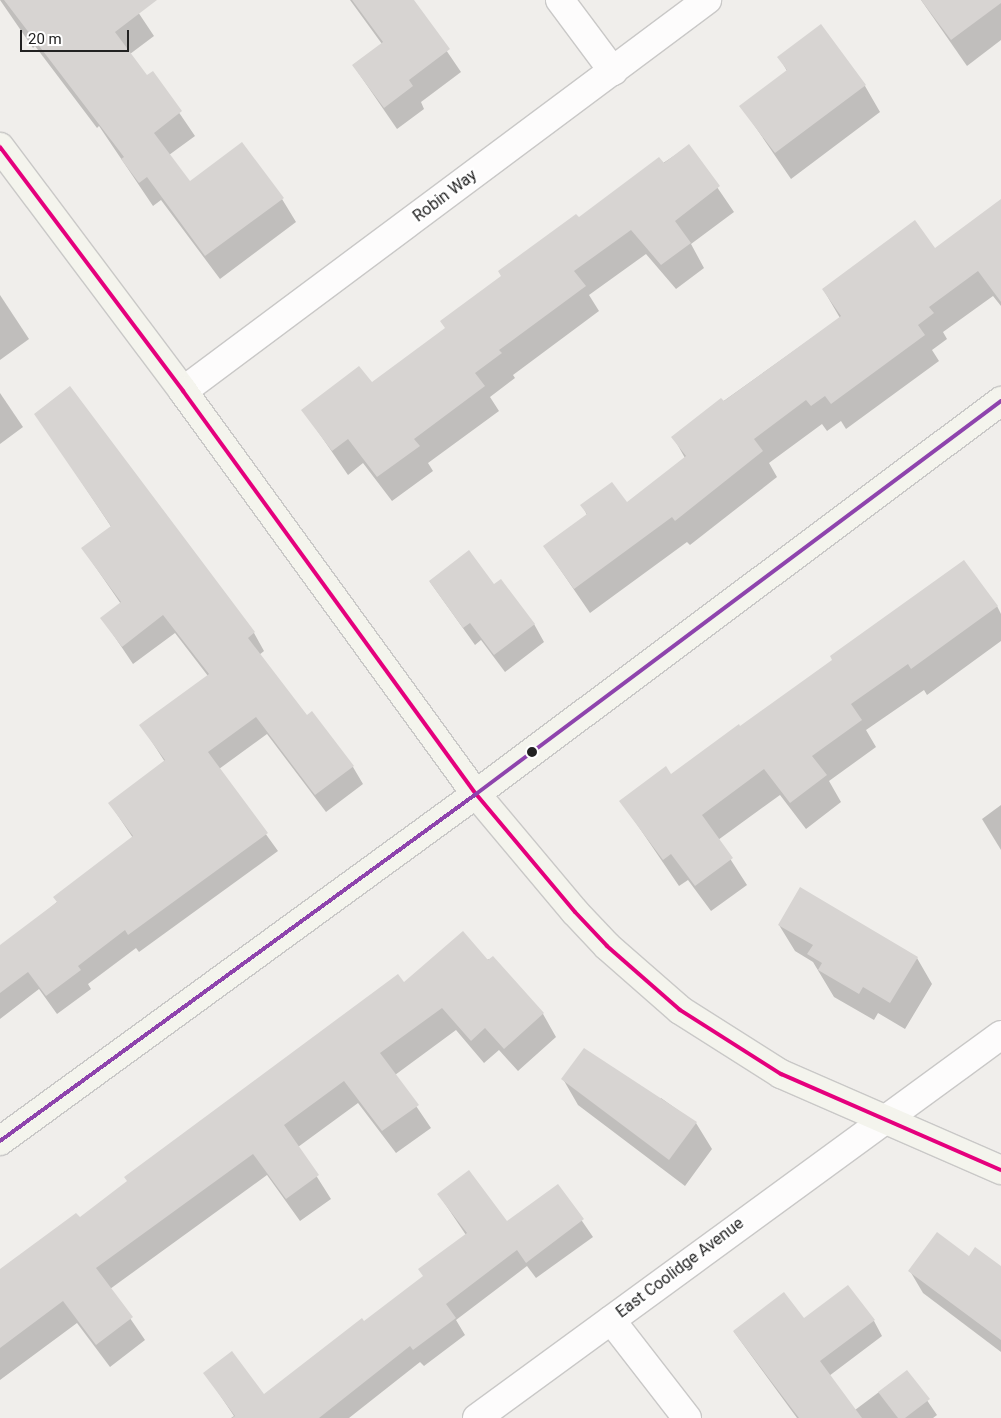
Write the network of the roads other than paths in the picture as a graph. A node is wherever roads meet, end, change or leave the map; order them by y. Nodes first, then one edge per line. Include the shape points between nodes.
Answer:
1 (560, 0) edge
2 (707, 0) edge
3 (613, 71) junction
4 (0, 147) edge
5 (184, 391) junction
6 (1001, 402) edge
7 (476, 794) junction
8 (1001, 1035) edge
9 (884, 1119) junction
10 (0, 1142) edge
11 (1001, 1170) edge
12 (611, 1320) junction
13 (477, 1418) edge
14 (687, 1418) edge

1 - 3 street
2 - 3 street, Robin Way
3 - 5 street, Robin Way
4 - 5 street
5 - 7 street
6 - 7 street
7 - 9 street via 607,946 680,1010 781,1074
7 - 10 street
8 - 9 street, East Coolidge Avenue
9 - 11 street
9 - 12 street, East Coolidge Avenue
12 - 13 street, East Coolidge Avenue
12 - 14 street

